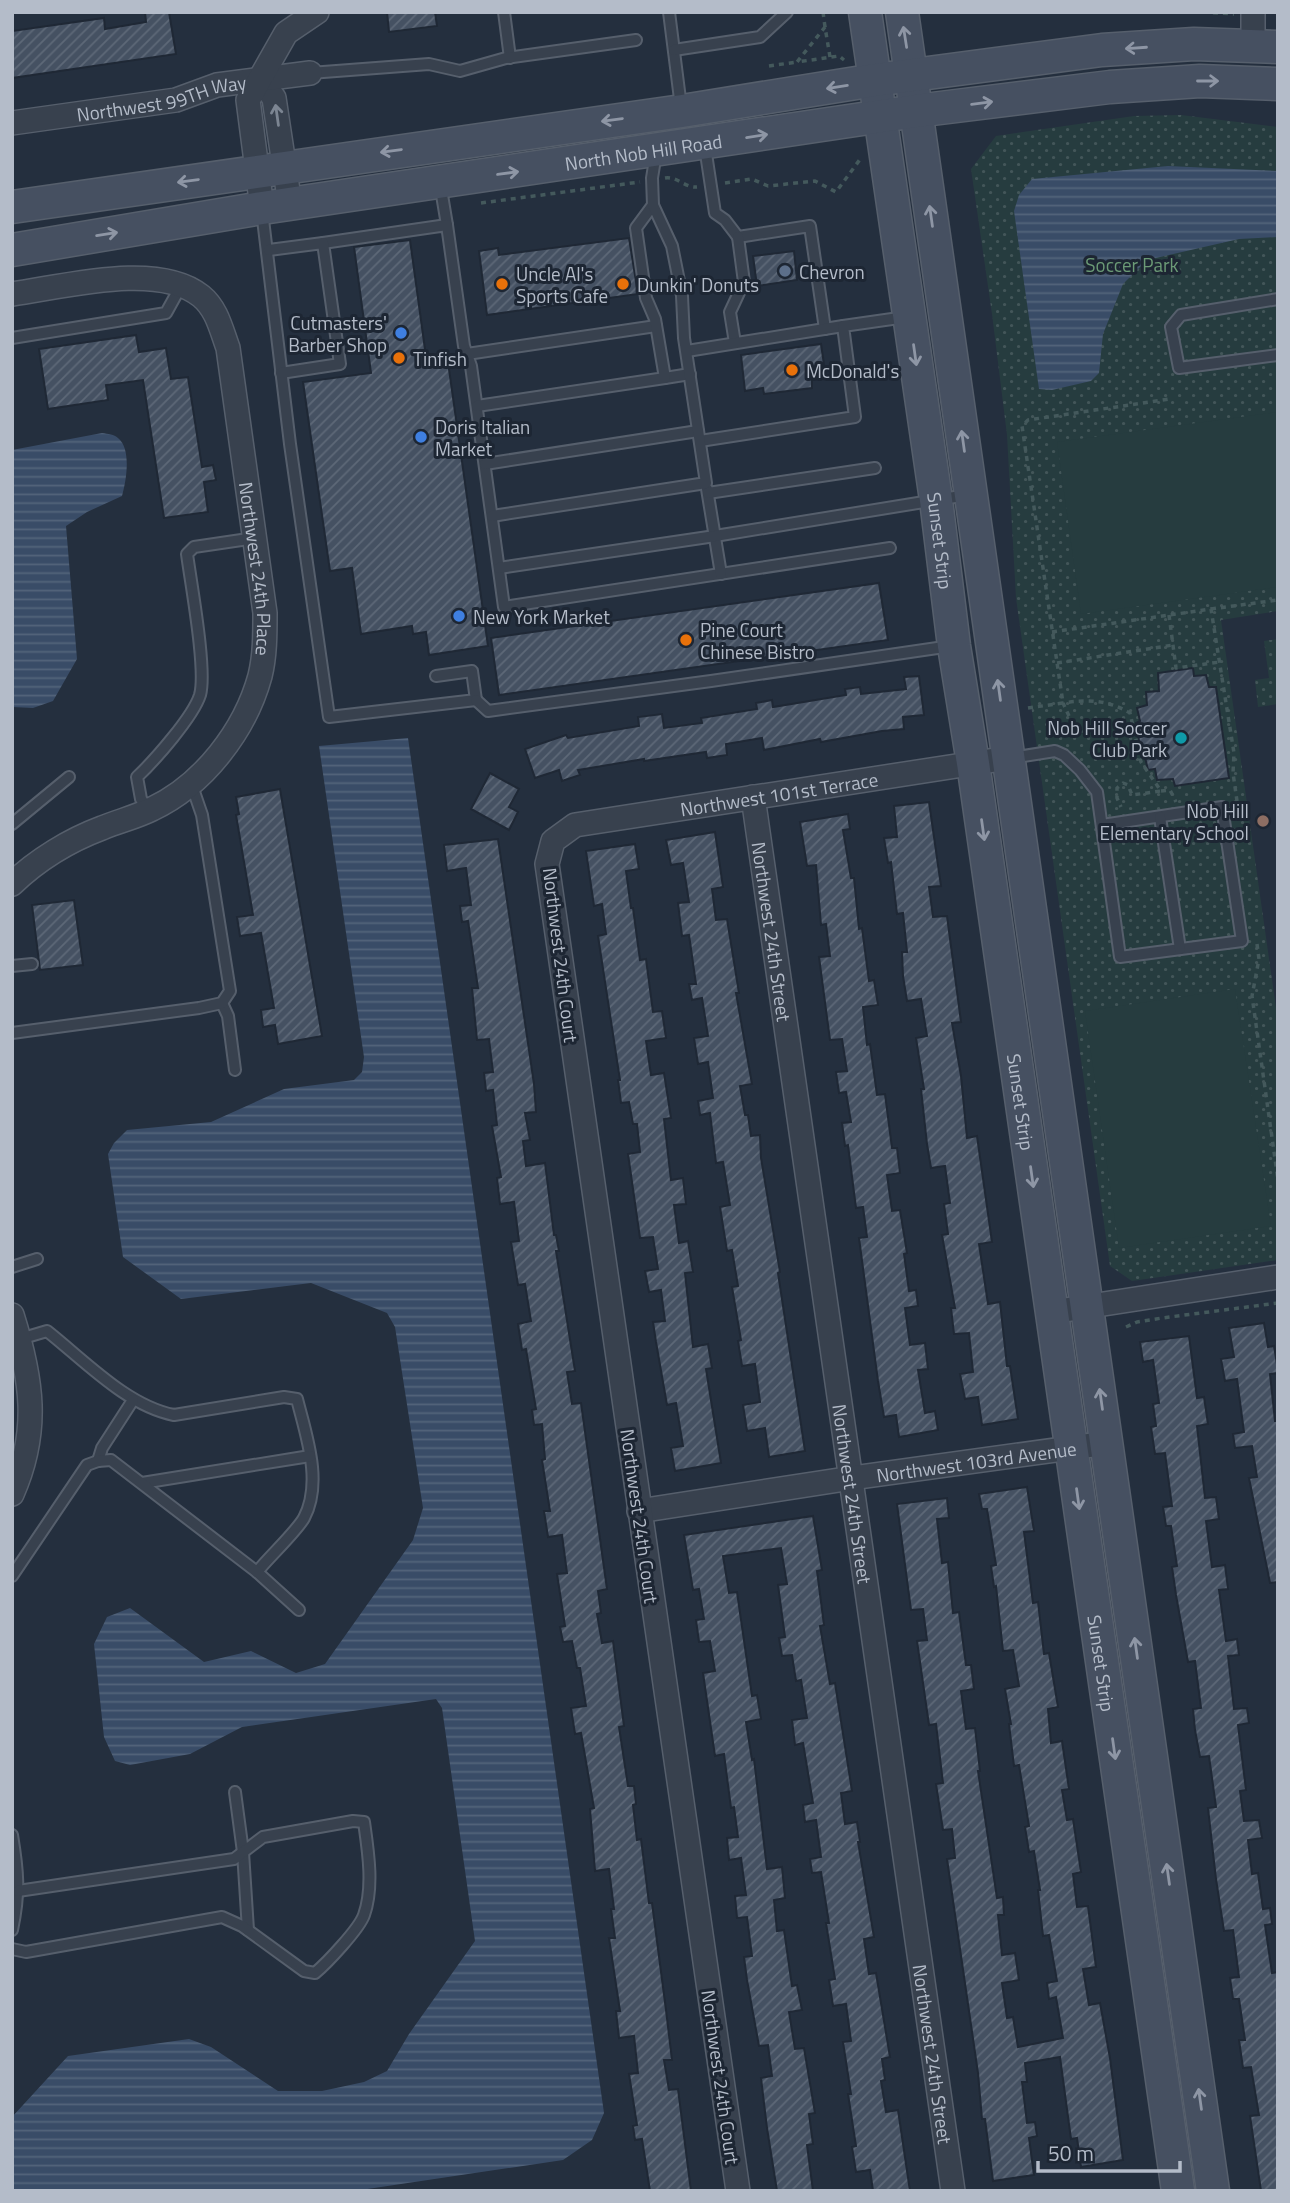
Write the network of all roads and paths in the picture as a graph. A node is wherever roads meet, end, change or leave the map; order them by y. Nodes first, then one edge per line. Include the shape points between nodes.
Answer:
1 (317, 12) edge
2 (503, 12) edge
3 (669, 12) edge
4 (787, 12) edge
5 (823, 12) edge
6 (865, 12) edge
7 (902, 12) edge
8 (1253, 12) edge
9 (825, 27) junction
10 (636, 40) dead end
11 (1265, 46) edge
12 (674, 50) junction
13 (830, 57) junction
14 (510, 58) junction
15 (845, 61) dead end
16 (797, 62) junction
17 (769, 66) dead end
18 (310, 72) joint
19 (911, 75) junction
20 (260, 79) junction
21 (875, 80) junction
22 (1278, 84) edge
23 (682, 111) junction
24 (916, 111) junction
25 (881, 117) junction
26 (12, 124) edge
27 (705, 144) junction
28 (656, 151) junction
29 (270, 169) junction
30 (440, 182) junction
31 (653, 205) junction
32 (276, 206) junction
33 (12, 207) edge
34 (447, 225) junction
35 (738, 237) junction
36 (323, 243) junction
37 (12, 250) edge
38 (269, 250) junction
39 (182, 284) junction
40 (12, 294) edge
41 (1278, 299) edge
42 (909, 316) junction
43 (656, 326) junction
44 (843, 326) junction
45 (825, 329) junction
46 (12, 338) edge
47 (735, 344) junction
48 (687, 351) junction
49 (467, 354) junction
50 (1278, 355) edge
51 (281, 373) junction
52 (690, 374) junction
53 (665, 378) junction
54 (1170, 399) dead end
55 (477, 406) junction
56 (699, 436) junction
57 (485, 464) junction
58 (875, 468) dead end
59 (707, 488) junction
60 (971, 494) junction
61 (936, 500) junction
62 (492, 516) junction
63 (715, 536) junction
64 (255, 538) junction
65 (891, 548) dead end
66 (499, 568) junction
67 (721, 574) junction
68 (1278, 600) edge
69 (1212, 610) dead end
70 (1169, 615) dead end
71 (1173, 645) junction
72 (954, 646) junction
73 (1220, 662) dead end
74 (1057, 663) junction
75 (436, 676) dead end
76 (476, 700) junction
77 (1063, 703) junction
78 (1028, 708) dead end
79 (1069, 716) dead end
80 (1008, 758) junction
81 (973, 763) junction
82 (69, 777) dead end
83 (191, 783) junction
84 (753, 797) junction
85 (1122, 808) dead end
86 (149, 811) junction
87 (1160, 817) junction
88 (12, 824) edge
89 (1102, 825) junction
90 (553, 841) joint
91 (16, 874) edge
92 (1180, 949) junction
93 (32, 964) dead end
94 (12, 967) edge
95 (222, 1003) junction
96 (12, 1033) edge
97 (235, 1070) dead end
98 (37, 1259) dead end
99 (12, 1267) edge
100 (1278, 1277) edge
101 (1278, 1303) edge
102 (1088, 1307) junction
103 (1052, 1312) junction
104 (12, 1315) edge
105 (1126, 1327) dead end
106 (20, 1339) junction
107 (133, 1400) junction
108 (1107, 1443) junction
109 (1071, 1448) junction
110 (310, 1456) junction
111 (98, 1461) junction
112 (852, 1478) junction
113 (142, 1483) junction
114 (12, 1494) edge
115 (639, 1511) junction
116 (257, 1572) junction
117 (12, 1576) edge
118 (299, 1610) dead end
119 (235, 1793) dead end
120 (12, 1835) edge
121 (243, 1852) junction
122 (18, 1891) junction
123 (14, 1913) edge
124 (12, 1930) edge
125 (248, 1930) junction
126 (12, 1949) edge
127 (1206, 2190) edge
128 (737, 2191) edge
129 (953, 2191) edge
130 (1178, 2191) edge

1 - 20 street via 286,33
2 - 14 lane
3 - 12 lane
4 - 12 lane via 760,37
5 - 9 path
6 - 21 street, Sunset Strip
19 -> 7 street, Sunset Strip
8 - 11 street
9 - 13 path
9 - 16 path
10 - 14 lane
11 -> 19 street, North Nob Hill Road via 1194,44 1102,50
12 - 23 lane
13 - 15 path via 839,55
13 - 16 path
14 - 18 lane via 460,71 429,64
16 - 17 path
18 - 20 street, Northwest 99TH Way
19 - 21 street, North Nob Hill Road
19 - 24 street, Sunset Strip
20 - 26 street, Northwest 99TH Way via 217,85 176,100
20 - 29 street via 274,98
21 -> 23 street, North Nob Hill Road
21 - 25 street, Sunset Strip
24 -> 22 street, North Nob Hill Road via 1110,87 1200,81
23 -> 29 street, North Nob Hill Road
24 - 25 street, North Nob Hill Road
60 -> 24 street, Sunset Strip
27 -> 25 street, North Nob Hill Road
25 - 42 street, Sunset Strip
27 - 28 street, North Nob Hill Road
27 - 35 lane via 715,213
30 -> 28 street, North Nob Hill Road
28 - 31 lane
29 - 32 street
29 -> 33 street, North Nob Hill Road
30 - 32 street, North Nob Hill Road
30 - 34 lane
31 - 43 lane via 636,228 646,298
31 - 48 lane via 672,246
37 -> 32 street, North Nob Hill Road
32 - 38 lane
34 - 36 lane
34 - 49 lane
35 - 45 lane via 810,226
35 - 47 lane via 744,282 730,312
36 - 38 lane
36 - 51 lane via 340,364
38 - 51 lane
39 - 40 street, Northwest 24th Place via 128,277
39 - 46 lane via 166,313
39 - 64 street, Northwest 24th Place via 202,296 216,314 228,348
41 - 50 lane via 1181,315 1171,327 1179,368
42 - 44 lane
42 -> 61 street, Sunset Strip
43 - 49 lane
43 - 53 lane
44 - 45 lane
44 - 56 lane via 855,416
45 - 47 lane
47 - 48 lane
48 - 52 lane
49 - 55 lane
51 - 76 lane via 328,717
52 - 53 lane
52 - 56 lane
53 - 55 lane
54 - 74 path via 1028,420 1022,426
55 - 57 lane
56 - 57 lane
56 - 59 lane
57 - 62 lane
58 - 59 lane
59 - 62 lane
59 - 63 lane
60 - 61 lane
80 -> 60 street, Sunset Strip
61 - 63 lane
61 - 72 street, Sunset Strip
62 - 66 lane
63 - 66 lane
63 - 67 lane
64 - 83 street, Northwest 24th Place via 265,613 259,677 238,729
64 - 86 lane via 194,547 187,554 200,695 158,758 137,777 141,799
65 - 67 lane
66 - 67 lane via 505,607
68 - 69 path
70 - 71 path
71 - 73 path via 1176,668
71 - 74 path
72 - 76 lane via 488,710
72 - 81 street, Sunset Strip
74 - 77 path
75 - 76 lane via 472,671
77 - 78 path
77 - 79 path
77 - 85 path via 1099,701 1130,713 1140,762 1161,791 1132,794 1123,783 1117,788
80 - 81 street, Northwest 101st Terrace
80 - 89 lane via 1055,751 1064,755 1097,792
80 - 102 street, Sunset Strip
81 - 84 street, Northwest 101st Terrace
81 -> 103 street, Sunset Strip
82 - 88 lane
83 - 86 street, Northwest 24th Place
83 - 95 lane via 202,815 230,991
84 - 90 street, Northwest 101st Terrace via 575,825
84 - 112 street, Northwest 24th Street
86 - 91 street, Northwest 24th Place via 99,829
87 - 89 lane
87 - 92 lane
87 - 92 lane via 1222,807 1242,941
89 - 92 lane via 1121,957
90 - 115 street, Northwest 24th Court via 547,864
93 - 94 lane
95 - 96 lane
95 - 97 lane
98 - 99 lane
100 - 102 street
101 - 105 path
102 - 103 street
108 -> 102 street, Sunset Strip
103 - 109 street, Sunset Strip
104 - 106 street
106 - 107 lane via 47,1331
106 - 114 street via 32,1406 29,1443
107 - 110 lane via 174,1415 285,1396 297,1399
107 - 111 lane
108 - 109 street, Northwest 103rd Avenue
127 -> 108 street, Sunset Strip
109 - 112 street, Northwest 103rd Avenue
109 -> 130 street, Sunset Strip
110 - 113 lane
110 - 116 lane via 312,1490 304,1518
111 - 113 lane via 111,1460
111 - 117 lane via 87,1465
112 - 115 street, Northwest 103rd Avenue
112 - 129 street, Northwest 24th Street
113 - 116 lane
115 - 128 street, Northwest 24th Court
116 - 118 lane
119 - 121 lane
120 - 122 lane
121 - 122 lane via 234,1858
121 - 125 lane
121 - 125 lane via 262,1837 364,1822 371,1868 364,1916 315,1973 303,1971
122 - 123 lane
123 - 124 lane
125 - 126 lane via 222,1917 26,1952

